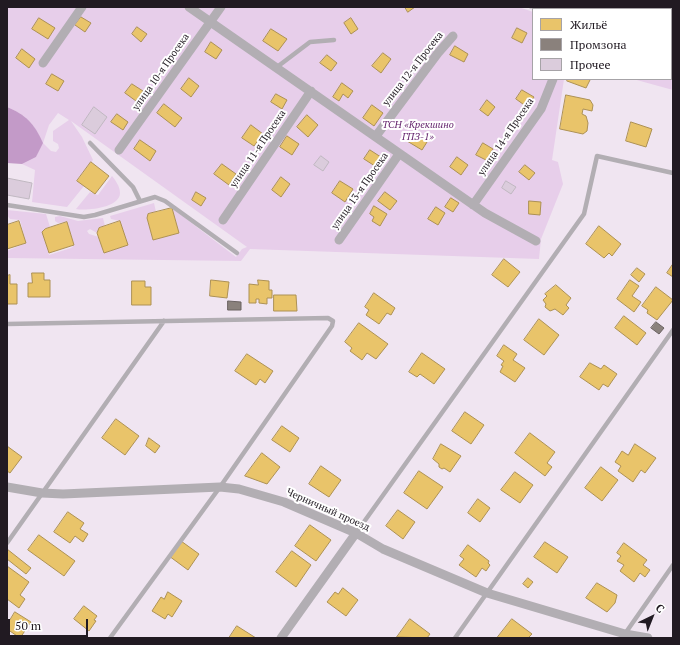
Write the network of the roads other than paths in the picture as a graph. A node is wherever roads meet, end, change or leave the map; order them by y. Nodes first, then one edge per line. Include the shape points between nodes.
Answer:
1 (82, 7) edge
2 (189, 7) edge
3 (221, 7) edge
4 (210, 22) junction
5 (454, 36) dead end
6 (334, 40) dead end
7 (43, 63) dead end
8 (277, 67) junction
9 (553, 80) edge
10 (312, 91) junction
11 (376, 136) junction
12 (90, 143) dead end
13 (119, 150) dead end
14 (399, 154) junction
15 (673, 174) edge
16 (140, 201) junction
17 (7, 205) edge
18 (473, 205) junction
19 (223, 220) dead end
20 (339, 240) dead end
21 (536, 241) dead end
22 (237, 253) dead end
23 (164, 321) junction
24 (7, 324) edge
25 (673, 330) edge
26 (7, 487) edge
27 (220, 487) junction
28 (42, 493) junction
29 (356, 533) junction
30 (7, 543) edge
31 (673, 564) edge
32 (488, 593) junction
33 (623, 636) edge
34 (110, 638) edge
35 (281, 638) edge
36 (455, 638) edge
37 (648, 638) edge

1 - 7 street
2 - 4 street
3 - 4 street, улица 10-я Просека
4 - 8 street
4 - 13 street, улица 10-я Просека
5 - 11 street, улица 12-я Просека via 438,53
6 - 8 lane via 310,42
8 - 10 street
9 - 18 street, улица 14-я Просека via 541,109
10 - 11 street
10 - 19 street, улица 11-я Просека
11 - 14 street
12 - 16 lane via 133,187
14 - 18 street
14 - 20 street, улица 13-я Просека
15 - 29 lane via 597,156 584,214
16 - 17 lane via 84,217
16 - 22 lane via 154,197 162,200
18 - 21 street
23 - 24 lane
23 - 27 lane via 328,318 333,322
23 - 28 lane
25 - 32 lane
26 - 28 street, Черничный проезд
27 - 28 street, Черничный проезд
27 - 29 street, Черничный проезд via 284,502
27 - 34 lane
28 - 30 lane
29 - 32 street, Черничный проезд via 383,549
29 - 35 street
31 - 33 lane
32 - 33 street, Черничный проезд
32 - 36 lane
33 - 37 street, Черничный проезд

